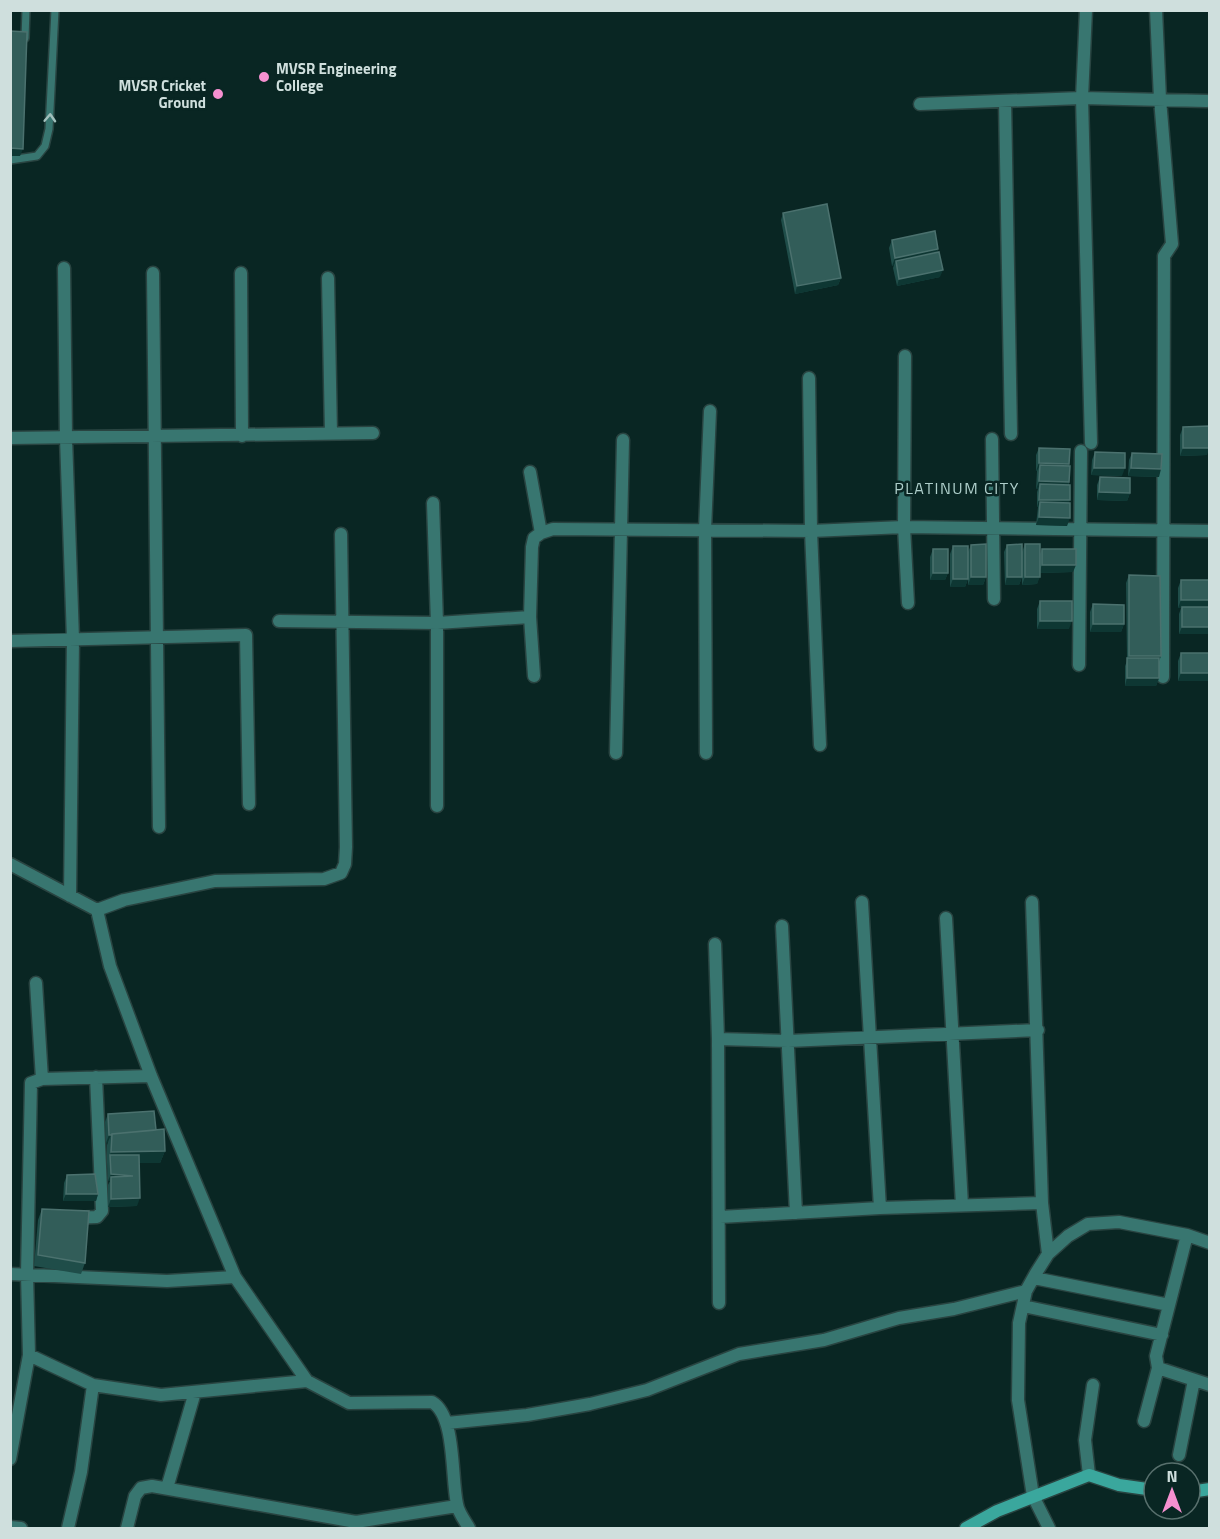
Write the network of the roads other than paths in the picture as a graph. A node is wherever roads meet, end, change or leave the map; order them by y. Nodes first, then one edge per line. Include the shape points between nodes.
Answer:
1 (26, 10) edge
2 (55, 10) edge
3 (1086, 10) edge
4 (1156, 10) edge
5 (24, 51) edge
6 (1082, 98) junction
7 (1160, 99) junction
8 (1207, 101) dead end
9 (1005, 102) junction
10 (920, 104) dead end
11 (21, 145) edge
12 (10, 160) edge
13 (20, 160) junction
14 (64, 268) dead end
15 (153, 273) dead end
16 (241, 273) dead end
17 (328, 278) dead end
18 (905, 356) dead end
19 (809, 378) dead end
20 (710, 411) dead end
21 (373, 433) dead end
22 (331, 434) junction
23 (1011, 434) dead end
24 (242, 436) junction
25 (156, 437) junction
26 (10, 438) edge
27 (66, 438) junction
28 (992, 439) dead end
29 (623, 440) dead end
30 (530, 472) dead end
31 (433, 503) dead end
32 (904, 528) junction
33 (993, 529) junction
34 (622, 530) junction
35 (705, 530) junction
36 (811, 531) junction
37 (1162, 531) junction
38 (1209, 531) edge
39 (541, 532) junction
40 (1081, 532) junction
41 (341, 534) dead end
42 (994, 599) dead end
43 (908, 603) dead end
44 (530, 618) junction
45 (279, 621) dead end
46 (342, 621) junction
47 (437, 623) junction
48 (156, 638) junction
49 (73, 639) junction
50 (10, 641) edge
51 (1079, 664) dead end
52 (534, 676) dead end
53 (1163, 677) dead end
54 (820, 745) dead end
55 (616, 753) dead end
56 (706, 753) dead end
57 (249, 804) dead end
58 (437, 806) dead end
59 (159, 827) dead end
60 (10, 864) edge
61 (70, 896) junction
62 (862, 902) dead end
63 (1032, 902) dead end
64 (97, 910) junction
65 (946, 918) dead end
66 (782, 926) dead end
67 (715, 944) dead end
68 (36, 983) dead end
69 (1038, 1030) junction
70 (954, 1033) junction
71 (871, 1036) junction
72 (718, 1040) junction
73 (788, 1041) junction
74 (151, 1076) junction
75 (96, 1077) junction
76 (42, 1079) junction
77 (1042, 1203) junction
78 (962, 1205) junction
79 (880, 1208) junction
80 (796, 1213) junction
81 (720, 1217) junction
82 (59, 1219) edge
83 (1186, 1235) junction
84 (1209, 1243) edge
85 (1048, 1254) junction
86 (10, 1274) edge
87 (27, 1274) junction
88 (235, 1277) junction
89 (1034, 1278) junction
90 (1026, 1291) junction
91 (719, 1303) dead end
92 (1169, 1305) junction
93 (1023, 1306) junction
94 (1161, 1335) junction
95 (29, 1355) junction
96 (1158, 1368) junction
97 (1194, 1380) junction
98 (307, 1382) junction
99 (93, 1385) junction
100 (1093, 1385) dead end
101 (1209, 1385) edge
102 (195, 1392) junction
103 (1144, 1421) dead end
104 (447, 1424) junction
105 (1179, 1455) dead end
106 (10, 1459) edge
107 (1089, 1475) junction
108 (167, 1488) junction
109 (1142, 1488) edge
110 (1033, 1496) junction
111 (457, 1506) junction
112 (356, 1525) edge
113 (10, 1527) edge
114 (21, 1528) edge
115 (68, 1528) edge
116 (126, 1528) edge
117 (470, 1528) edge
118 (966, 1528) edge
119 (1049, 1528) edge

1 - 5 lane
13 -> 2 lane via 37,156 45,146 49,129
3 - 6 street
4 - 7 street
6 - 7 street
6 - 9 street
6 - 40 street via 1086,447
7 - 8 street
7 - 37 street via 1172,244 1164,256
9 - 10 street
9 - 23 street
11 - 13 lane
12 - 13 lane
14 - 27 street
15 - 25 street
16 - 24 street
17 - 22 street
18 - 32 street
19 - 36 street
20 - 35 street
21 - 22 street
22 - 24 street
24 - 25 street
25 - 27 street
25 - 48 street
26 - 27 street
27 - 49 street
28 - 33 street
29 - 34 street
30 - 39 street
31 - 47 street
32 - 33 street
32 - 36 street
32 - 43 street
33 - 40 street
33 - 42 street
34 - 35 street
34 - 39 street
34 - 55 street
35 - 36 street
35 - 56 street
36 - 54 street
37 - 38 street
37 - 40 street
37 - 53 street
39 - 44 street via 532,547
40 - 51 street
41 - 46 street
44 - 47 street
44 - 52 street
45 - 46 street
46 - 47 street
46 - 64 street via 346,847 340,873 324,879 216,881 124,900
47 - 58 street
48 - 49 street
48 - 57 street via 246,635
48 - 59 street
49 - 50 street
49 - 61 street
60 - 61 street
61 - 64 street
62 - 71 street
63 - 69 street
64 - 74 street via 110,966
65 - 70 street
66 - 73 street
67 - 72 street
68 - 76 street
69 - 70 street
69 - 77 street
70 - 71 street
70 - 78 street
71 - 73 street
71 - 79 street
72 - 73 street
72 - 81 street
73 - 80 street
74 - 75 street
74 - 88 street
75 - 76 street
75 - 82 street via 101,1215
76 - 87 street via 31,1083 29,1094 32,1219
77 - 78 street
77 - 85 street
78 - 79 street
79 - 80 street
80 - 81 street
81 - 91 street
83 - 84 street
83 - 85 street via 1119,1222 1088,1224
83 - 92 street
85 - 89 street
86 - 87 street
87 - 88 street via 167,1281
87 - 95 street
88 - 98 street
89 - 90 street
89 - 92 street
90 - 93 street
90 - 104 street via 954,1310 899,1318 824,1340 739,1354 647,1390 590,1404
92 - 94 street
93 - 94 street
93 - 110 street via 1019,1323 1018,1400
94 - 96 street via 1156,1356
95 - 99 street
95 - 106 street
96 - 97 street
96 - 103 street
97 - 101 street
97 - 105 street
98 - 102 street
98 - 104 street via 349,1403 432,1402 440,1407
99 - 102 street via 161,1395
99 - 115 street via 81,1473
100 - 107 street via 1086,1440
102 - 108 street
104 - 111 street
107 - 109 main road
107 - 110 main road
108 - 112 street
108 - 116 street via 141,1488
110 - 118 main road
110 - 119 street
111 - 112 street
111 - 117 street
113 - 114 street

